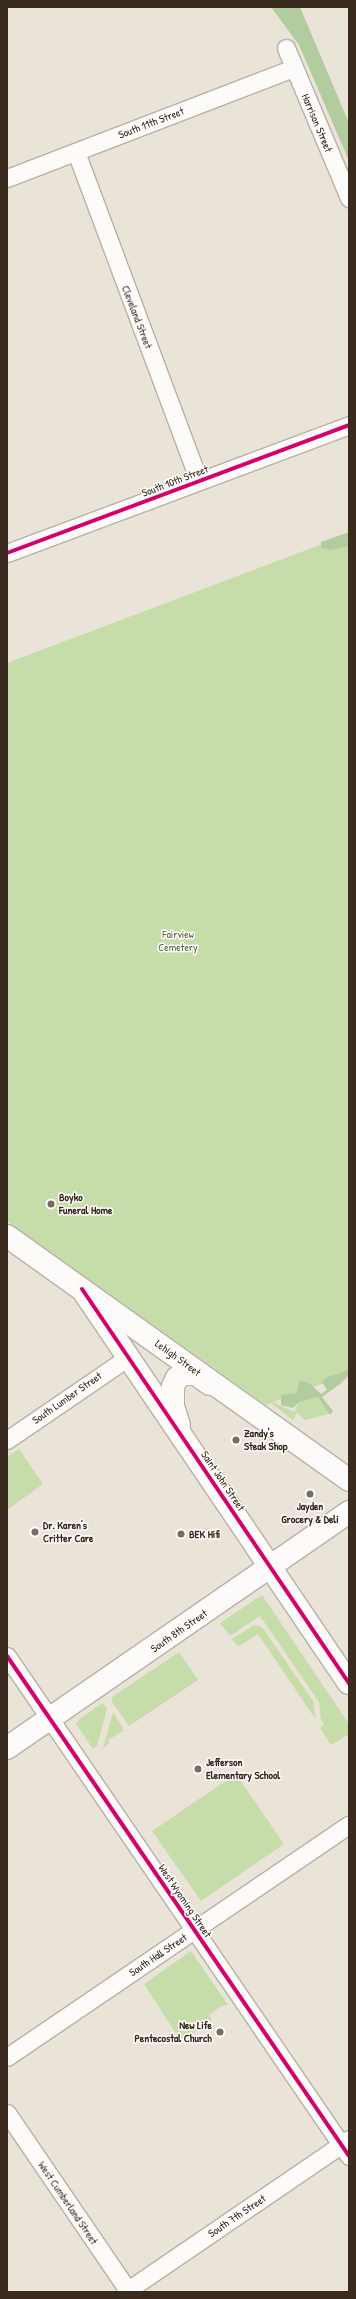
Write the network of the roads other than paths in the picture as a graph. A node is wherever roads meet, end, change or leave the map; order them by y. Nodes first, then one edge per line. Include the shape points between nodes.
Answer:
1 (286, 48) dead end
2 (294, 68) junction
3 (76, 152) junction
4 (7, 178) edge
5 (349, 198) edge
6 (349, 425) edge
7 (199, 481) junction
8 (7, 553) edge
9 (7, 1236) edge
10 (82, 1289) junction
11 (128, 1357) junction
12 (247, 1407) junction
13 (7, 1440) edge
14 (188, 1445) junction
15 (349, 1480) edge
16 (349, 1512) edge
17 (271, 1568) junction
18 (7, 1656) edge
19 (349, 1683) edge
20 (50, 1719) junction
21 (7, 1748) edge
22 (349, 1825) edge
23 (194, 1930) junction
24 (7, 2057) edge
25 (7, 2113) edge
26 (346, 2147) edge
27 (127, 2291) edge

1 - 2 street, Harrison Street
2 - 3 street, South 11th Street
2 - 5 street, Harrison Street
3 - 4 street, South 11th Street
3 - 7 street, Cleveland Street
6 - 7 street, South 10th Street
7 - 8 street, South 10th Street
9 - 10 main road, Lehigh Street
10 - 11 main road, Saint John Street
10 - 12 main road, Lehigh Street
11 - 13 street, South Lumber Street
11 - 14 main road, Saint John Street
12 - 14 main road via 196,1374 184,1374 173,1386 173,1406
12 - 15 main road, Lehigh Street
14 - 17 main road, Saint John Street
16 - 17 main road, South 8th Street
17 - 19 main road, Saint John Street
17 - 20 main road, South 8th Street
18 - 20 street, West Wyoming Street
20 - 21 main road, South 8th Street
20 - 23 street, West Wyoming Street
22 - 23 street, South Hall Street
23 - 24 street, South Hall Street
23 - 26 street, West Wyoming Street
25 - 27 street, West Cumberland Street
26 - 27 street, South 7th Street

